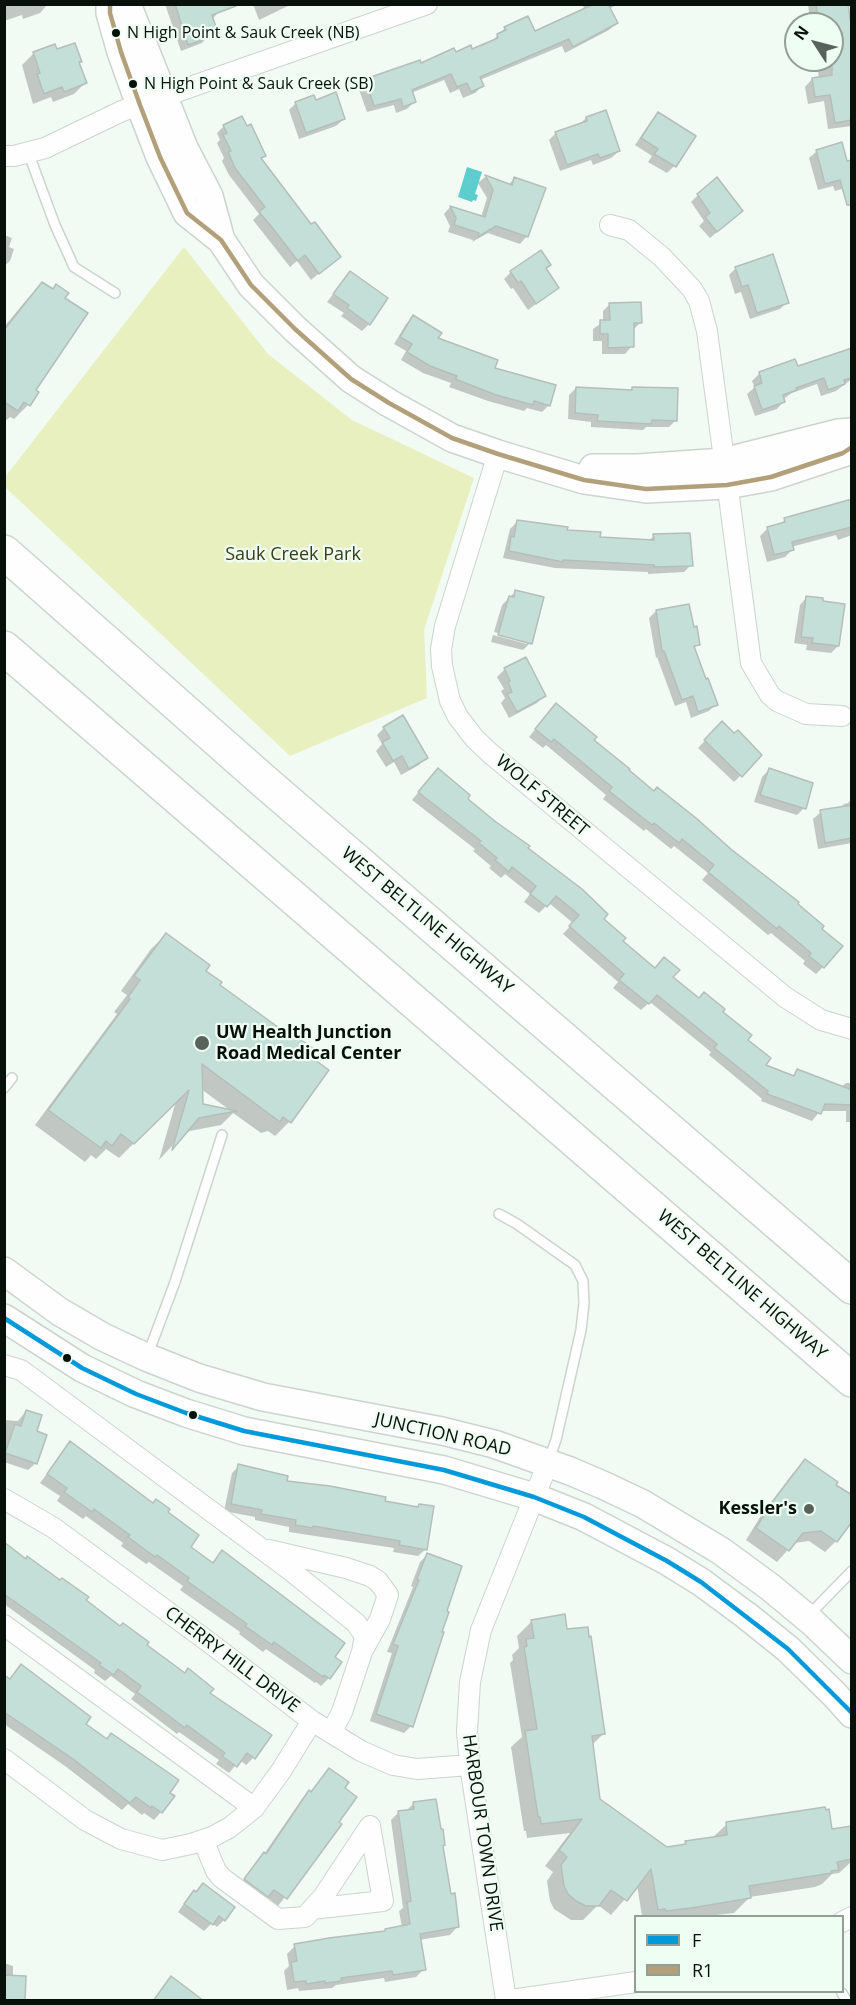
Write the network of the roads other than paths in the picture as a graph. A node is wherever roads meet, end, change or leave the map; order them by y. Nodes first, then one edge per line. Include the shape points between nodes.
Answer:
1 (111, 4) edge
2 (127, 4) edge
3 (426, 5) edge
4 (152, 101) junction
5 (28, 152) junction
6 (4, 156) edge
7 (610, 225) dead end
8 (115, 293) dead end
9 (852, 432) edge
10 (852, 447) edge
11 (498, 454) junction
12 (725, 474) junction
13 (4, 537) edge
14 (4, 552) edge
15 (101, 638) junction
16 (4, 648) edge
17 (4, 658) edge
18 (63, 699) junction
19 (842, 716) dead end
20 (852, 1029) edge
21 (12, 1078) dead end
22 (4, 1088) edge
23 (222, 1135) dead end
24 (499, 1214) dead end
25 (4, 1271) edge
26 (852, 1287) edge
27 (4, 1318) edge
28 (146, 1357) junction
29 (4, 1365) edge
30 (852, 1380) edge
31 (548, 1463) junction
32 (534, 1497) junction
33 (8, 1500) edge
34 (257, 1547) junction
35 (852, 1571) edge
36 (806, 1618) junction
37 (4, 1625) edge
38 (362, 1652) junction
39 (852, 1660) edge
40 (852, 1714) edge
41 (312, 1721) junction
42 (331, 1733) junction
43 (4, 1759) edge
44 (470, 1765) junction
45 (254, 1808) junction
46 (203, 1840) junction
47 (312, 1909) junction
48 (634, 1982) edge
49 (506, 2001) edge
50 (512, 2001) edge

1 - 4 street via 121,52
2 - 4 street
3 - 4 street
4 - 5 street
4 - 11 street via 160,157 187,213 221,240 251,285 351,379 452,438
5 - 6 street
5 - 8 lane via 74,267
7 - 12 street via 629,230 662,257 699,302 707,331
9 - 12 street via 838,433
10 - 12 street via 771,477
11 - 12 street via 553,469 638,468
11 - 20 street, WOLF STREET via 443,638 442,666 458,717 491,754 785,997 821,1020
12 - 19 street via 752,663 777,701 806,714
13 - 15 highway
14 - 15 highway, WEST BELTLINE HIGHWAY
15 - 26 highway, WEST BELTLINE HIGHWAY
16 - 18 highway, WEST BELTLINE HIGHWAY
17 - 18 highway
18 - 30 highway, WEST BELTLINE HIGHWAY
21 - 22 lane
23 - 28 lane via 175,1282
24 - 31 lane via 575,1265 583,1281 581,1330
25 - 28 street, JUNCTION ROAD via 60,1312
27 - 32 street, JUNCTION ROAD via 82,1368 186,1413 244,1431 444,1470
28 - 31 street, JUNCTION ROAD via 263,1397 442,1431
29 - 34 street via 21,1370
31 - 32 street, HARBOUR TOWN DRIVE
31 - 36 street, JUNCTION ROAD via 675,1521 770,1587
32 - 40 street, JUNCTION ROAD via 584,1517 701,1582 788,1649
32 - 44 street, HARBOUR TOWN DRIVE via 481,1630 470,1682
33 - 41 street, CHERRY HILL DRIVE via 62,1533
34 - 38 street via 356,1623 364,1636
34 - 38 street via 346,1568 378,1581 388,1595
35 - 36 lane
36 - 39 street, JUNCTION ROAD
37 - 45 street
38 - 42 street
41 - 42 street, CHERRY HILL DRIVE
41 - 45 street
42 - 44 street, CHERRY HILL DRIVE via 393,1765 417,1769
43 - 46 street via 85,1820 121,1839 162,1850
44 - 49 street, HARBOUR TOWN DRIVE
45 - 46 street via 229,1828
46 - 47 street via 222,1878 278,1918 305,1917
47 - 47 street via 383,1901 370,1826 322,1897
48 - 50 street

